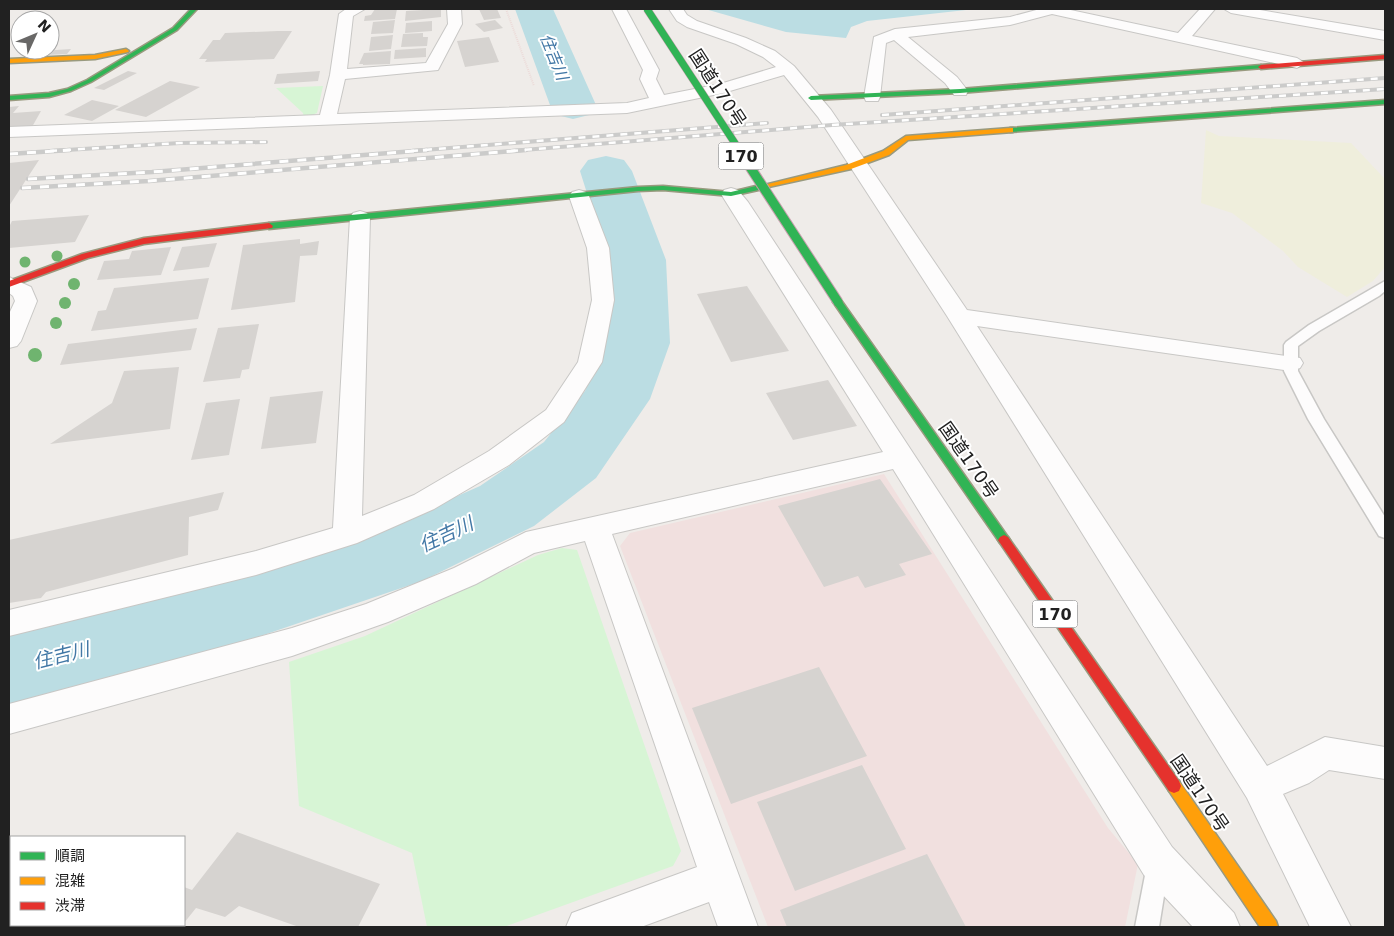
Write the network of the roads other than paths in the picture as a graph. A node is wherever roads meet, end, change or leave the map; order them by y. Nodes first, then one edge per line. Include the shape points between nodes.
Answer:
1 (194, 9) edge
2 (358, 9) edge
3 (454, 9) edge
4 (619, 9) edge
5 (647, 9) edge
6 (676, 9) edge
7 (1052, 9) edge
8 (1208, 9) edge
9 (1231, 9) edge
10 (895, 34) junction
11 (1385, 36) edge
12 (1181, 38) junction
13 (149, 45) junction
14 (1385, 57) edge
15 (9, 61) edge
16 (1297, 63) junction
17 (788, 69) junction
18 (338, 75) junction
19 (960, 91) junction
20 (872, 96) junction
21 (9, 98) edge
22 (811, 98) junction
23 (659, 102) junction
24 (1385, 102) edge
25 (327, 120) junction
26 (9, 132) edge
27 (859, 164) junction
28 (731, 194) junction
29 (579, 196) junction
30 (360, 217) junction
31 (9, 284) edge
32 (1385, 285) edge
33 (959, 316) junction
34 (14, 320) edge
35 (9, 341) edge
36 (1291, 363) junction
37 (901, 458) junction
38 (595, 528) junction
39 (1385, 531) edge
40 (347, 535) junction
41 (9, 623) edge
42 (9, 719) edge
43 (1385, 763) edge
44 (1260, 786) junction
45 (1158, 861) junction
46 (720, 879) junction
47 (586, 927) edge
48 (738, 927) edge
49 (1147, 927) edge
50 (1220, 927) edge
51 (1270, 927) edge
52 (1331, 927) edge

1 - 13 main road via 176,29
2 - 18 street via 346,14
3 - 18 street via 455,24 432,68
4 - 23 street via 651,70 648,79
5 - 51 main road, 国道170号 / 170, bridge via 838,302
6 - 17 street via 682,18 769,54
7 - 10 street via 1010,22
7 - 12 street
8 - 12 street
9 - 11 street
10 - 19 street
10 - 20 street via 879,40
12 - 16 street
13 - 15 main road via 109,56
13 - 21 main road via 69,90
14 - 16 main road
16 - 19 main road
17 - 22 street
17 - 23 street
18 - 25 street
19 - 20 main road
20 - 22 main road
22 - 27 street
23 - 25 street via 627,108
24 - 27 main road via 906,138 886,152
25 - 26 street
27 - 28 main road
27 - 33 street
28 - 29 main road via 664,188
28 - 37 street
29 - 30 main road
29 - 40 street via 598,248 603,300 590,362 554,416 499,458 424,502
30 - 31 main road via 135,242
30 - 40 street
31 - 34 street via 23,292 26,301
32 - 36 lane via 1367,300 1311,328 1291,345
33 - 36 street
33 - 44 street
34 - 35 street
36 - 39 lane via 1291,371 1316,419
37 - 38 street
37 - 45 street
38 - 42 street via 526,543 465,576 377,613 292,642
38 - 46 street
40 - 41 street via 256,564
43 - 44 street via 1325,754
44 - 52 street
45 - 49 lane
45 - 50 street
46 - 47 street
46 - 48 street

